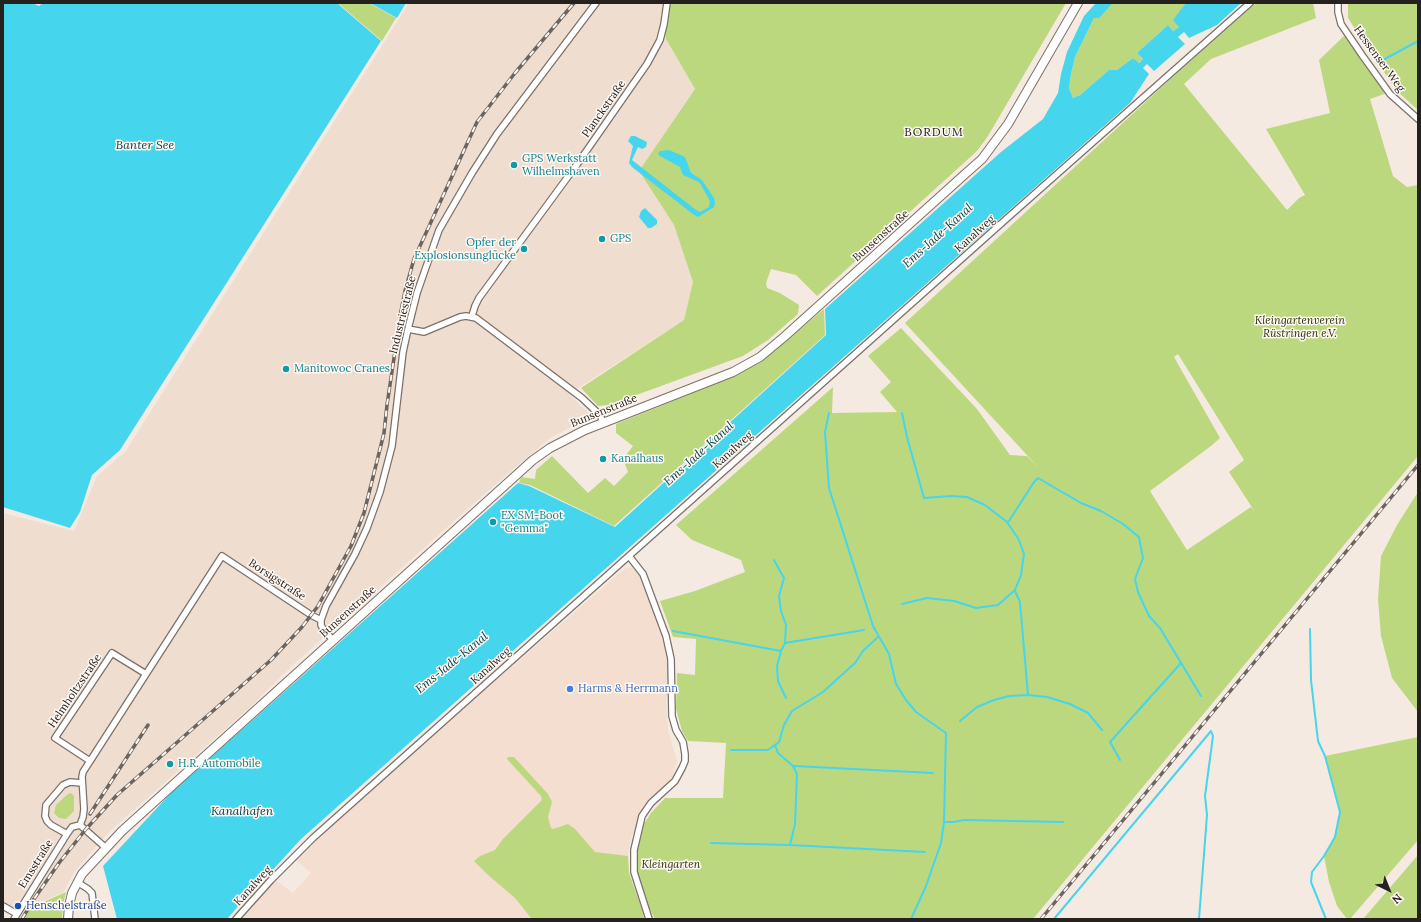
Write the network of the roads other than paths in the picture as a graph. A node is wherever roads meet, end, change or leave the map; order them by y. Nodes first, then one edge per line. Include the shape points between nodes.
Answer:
1 (596, 3) edge
2 (667, 3) edge
3 (1078, 3) edge
4 (1250, 3) edge
5 (1338, 3) edge
6 (1418, 119) edge
7 (472, 316) junction
8 (408, 329) junction
9 (603, 422) junction
10 (629, 556) junction
11 (321, 620) junction
12 (333, 640) junction
13 (146, 674) junction
14 (90, 761) junction
15 (82, 783) junction
16 (80, 825) junction
17 (66, 834) junction
18 (106, 848) junction
19 (77, 882) junction
20 (3, 906) edge
21 (16, 917) edge
22 (68, 919) edge
23 (95, 919) edge
24 (236, 919) edge
25 (649, 919) edge

1 - 8 street, Industriestraße via 497,134 472,173 440,230 417,293
2 - 7 street, Planckstraße via 660,40 647,64 479,298
3 - 9 street, Bunsenstraße via 1008,124 982,159 784,338 760,357 733,372
4 - 10 street, Kanalweg
5 - 6 street, Hessenser Weg via 1342,24 1362,55 1390,94
7 - 8 street via 460,317 424,332
7 - 9 street via 582,398 600,415
8 - 11 street, Industriestraße via 392,446 380,492 367,528
9 - 12 street, Bunsenstraße via 542,453
10 - 24 street, Kanalweg via 313,838
10 - 25 street via 643,574 666,636 671,659 672,716 685,754 685,761 675,781 644,812 634,850 634,872
11 - 12 street via 323,629
11 - 13 street, Borsigstraße via 222,556
12 - 18 street, Bunsenstraße
13 - 14 street
13 - 14 street, Helmholtzstraße via 112,653 55,738
14 - 15 street via 83,772
15 - 16 street via 84,817
15 - 17 street via 70,782 63,785 46,805 47,821
16 - 17 street, Emsstraße via 72,827
16 - 18 street
17 - 21 street, Emsstraße
18 - 19 street, Bunsenstraße
19 - 22 street, Bunsenstraße via 72,893
19 - 23 street via 92,893
20 - 21 street

